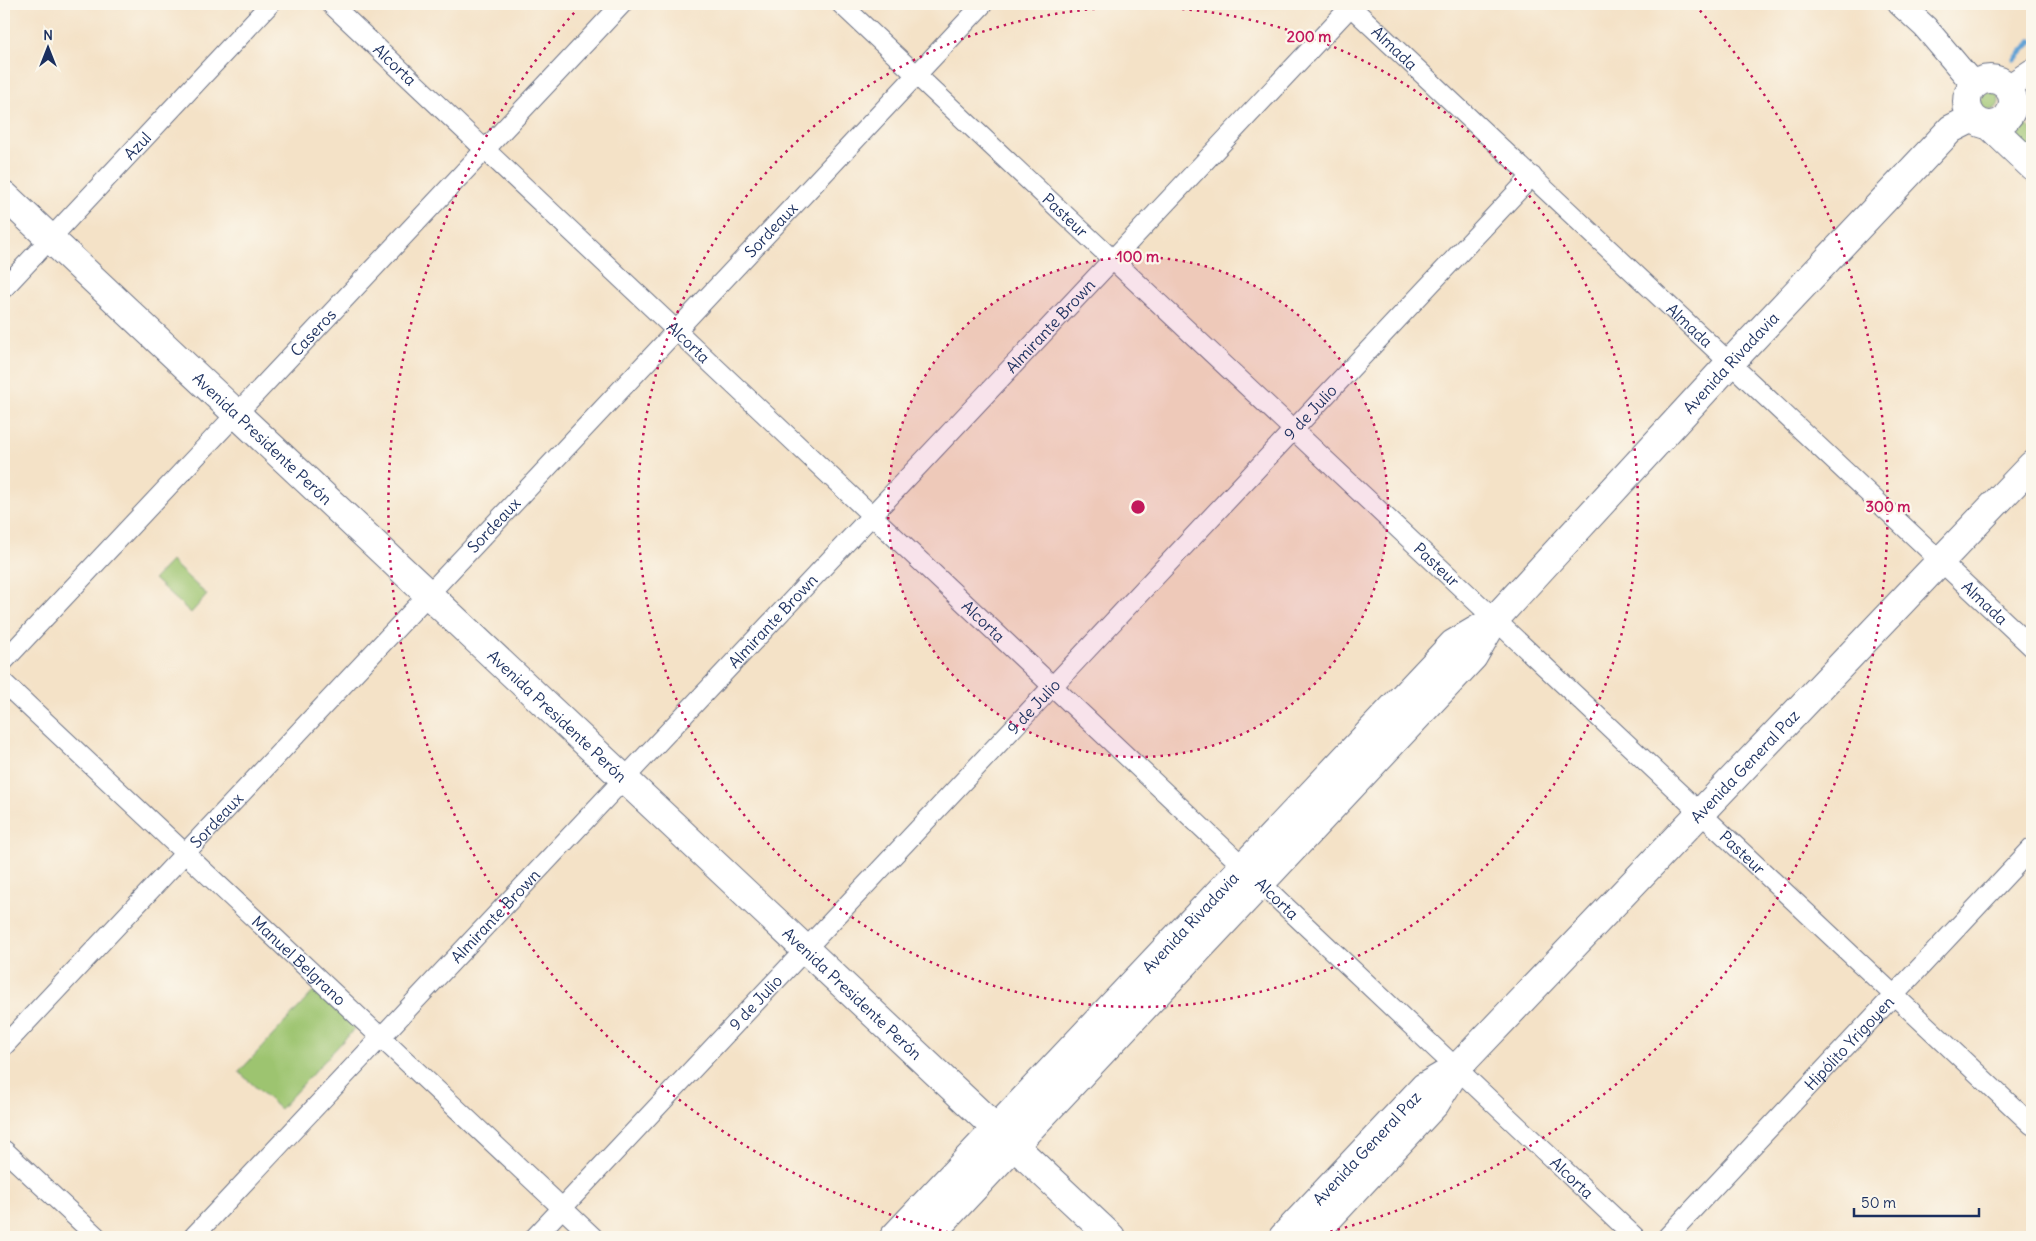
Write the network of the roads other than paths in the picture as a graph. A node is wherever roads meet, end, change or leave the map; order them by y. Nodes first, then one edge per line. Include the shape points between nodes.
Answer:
1 (270, 4) edge
2 (331, 4) edge
3 (622, 4) edge
4 (841, 4) edge
5 (984, 4) edge
6 (1900, 4) edge
7 (1350, 5) edge
8 (2032, 72) edge
9 (917, 75) junction
10 (1974, 85) junction
11 (2018, 102) edge
12 (1981, 122) junction
13 (485, 150) junction
14 (2032, 166) edge
15 (1532, 176) junction
16 (4, 195) edge
17 (50, 238) junction
18 (1112, 259) junction
19 (4, 288) edge
20 (676, 331) junction
21 (1729, 364) junction
22 (236, 414) junction
23 (1294, 430) junction
24 (2032, 465) edge
25 (872, 515) junction
26 (1940, 560) junction
27 (428, 594) junction
28 (1495, 620) junction
29 (2032, 647) edge
30 (4, 661) edge
31 (4, 683) edge
32 (1052, 687) junction
33 (624, 778) junction
34 (1700, 812) junction
35 (2032, 848) edge
36 (185, 854) junction
37 (1252, 875) junction
38 (806, 950) junction
39 (1894, 995) junction
40 (380, 1038) junction
41 (4, 1046) edge
42 (1458, 1067) junction
43 (2032, 1125) edge
44 (1005, 1137) junction
45 (4, 1150) edge
46 (562, 1208) junction
47 (97, 1237) edge
48 (193, 1237) edge
49 (535, 1237) edge
50 (593, 1237) edge
51 (894, 1237) edge
52 (928, 1237) edge
53 (1111, 1237) edge
54 (1283, 1237) edge
55 (1311, 1237) edge
56 (1635, 1237) edge
57 (1667, 1237) edge

1 - 17 street, Azul
2 - 13 street, Alcorta
3 - 13 street, Caseros
4 - 9 street, Pasteur
5 - 9 street, Sordeaux
6 - 10 street via 1925,27
7 - 15 street, Almada
7 - 18 street, Almirante Brown
8 - 11 street
9 - 18 street, Pasteur
9 - 20 street, Sordeaux
10 - 11 main road via 1994,79
10 - 12 main road via 1967,101
11 - 12 main road via 2007,118 1996,125
12 - 14 main road
12 - 21 main road, Avenida Rivadavia via 1951,128
13 - 20 street, Alcorta
13 - 22 street, Caseros
15 - 21 street, Almada
15 - 23 street, 9 de Julio
16 - 17 main road, Avenida Presidente Perón
17 - 19 street, Azul
17 - 22 main road, Avenida Presidente Perón
18 - 23 street, Pasteur
18 - 25 street, Almirante Brown
20 - 25 street, Alcorta
20 - 27 street, Sordeaux
21 - 26 street, Almada
21 - 28 main road, Avenida Rivadavia
22 - 27 main road, Avenida Presidente Perón
22 - 30 street, Caseros
23 - 28 street, Pasteur
23 - 32 street, 9 de Julio
24 - 26 main road, Avenida General Paz
25 - 32 street, Alcorta
25 - 33 street, Almirante Brown
26 - 29 street, Almada
26 - 34 main road, Avenida General Paz
27 - 33 main road, Avenida Presidente Perón
27 - 36 street, Sordeaux
28 - 34 street, Pasteur
28 - 37 main road, Avenida Rivadavia via 1473,657
31 - 36 street, Manuel Belgrano
32 - 37 street, Alcorta
32 - 38 street, 9 de Julio
33 - 38 main road, Avenida Presidente Perón
33 - 40 street, Almirante Brown
34 - 39 street, Pasteur
34 - 42 main road, Avenida General Paz
35 - 39 street, Hipólito Yrigoyen
36 - 40 street, Manuel Belgrano
36 - 41 street, Sordeaux
37 - 42 street, Alcorta
37 - 44 main road, Avenida Rivadavia
38 - 44 main road, Avenida Presidente Perón
38 - 46 street, 9 de Julio
39 - 43 street, Pasteur
39 - 57 street, Hipólito Yrigoyen
40 - 46 street, Manuel Belgrano
40 - 48 street, Almirante Brown
42 - 54 main road, Avenida General Paz via 1424,1087
42 - 55 main road, Avenida General Paz via 1435,1104
42 - 56 street, Alcorta
44 - 51 main road, Avenida Rivadavia
44 - 52 main road, Avenida Rivadavia
44 - 53 main road, Avenida Presidente Perón
45 - 47 street
46 - 49 street, 9 de Julio
46 - 50 street, Manuel Belgrano

